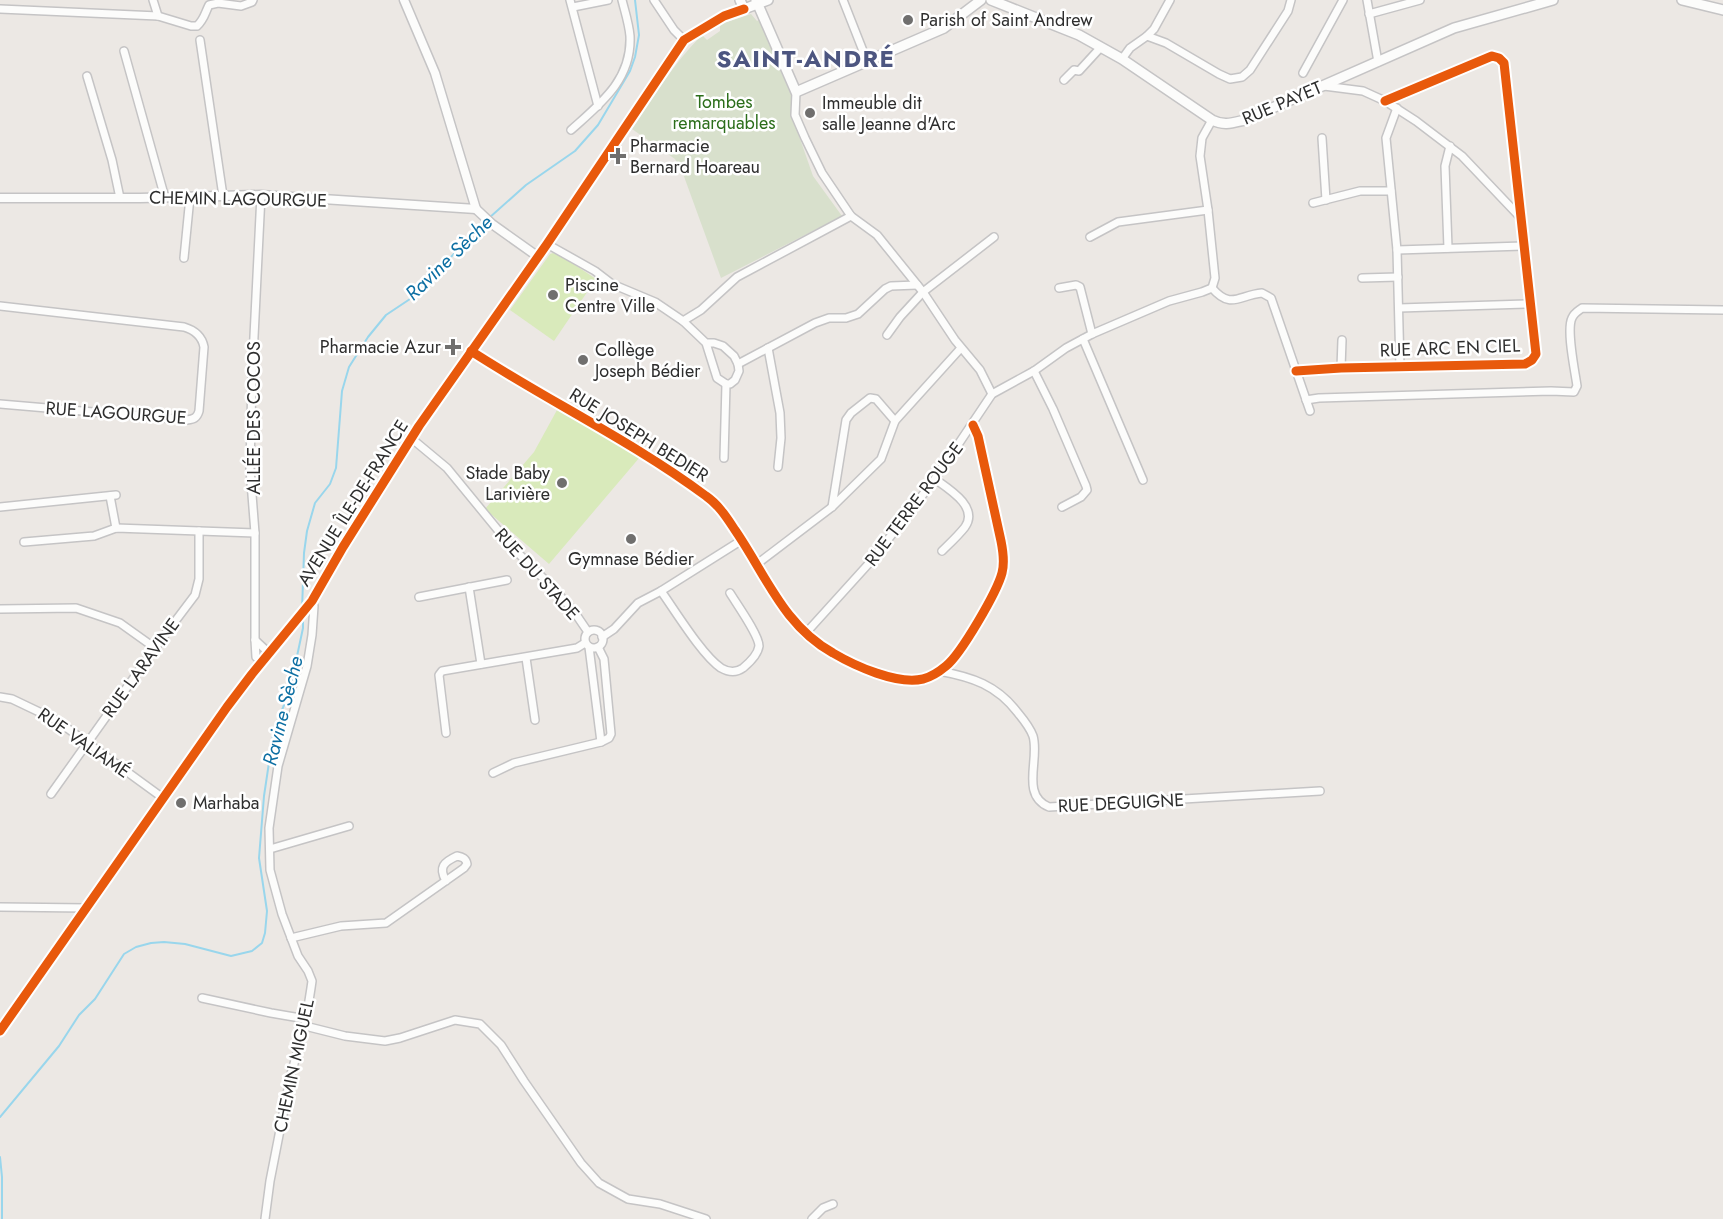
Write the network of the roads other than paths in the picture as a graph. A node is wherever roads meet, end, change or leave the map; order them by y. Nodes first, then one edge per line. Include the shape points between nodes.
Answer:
1 (153, 0) edge
2 (253, 0) edge
3 (404, 0) edge
4 (608, 0) edge
5 (622, 0) edge
6 (654, 0) edge
7 (768, 0) edge
8 (843, 0) edge
9 (981, 0) edge
10 (991, 0) edge
11 (1170, 0) edge
12 (1291, 0) edge
13 (1343, 0) edge
14 (1367, 0) edge
15 (1420, 0) edge
16 (1553, 0) edge
17 (1682, 0) edge
18 (757, 2) edge
19 (572, 4) edge
20 (742, 5) edge
21 (0, 9) edge
22 (1723, 10) edge
23 (1369, 14) junction
24 (158, 16) junction
25 (1147, 36) junction
26 (200, 40) dead end
27 (684, 40) junction
28 (1101, 47) junction
29 (124, 51) dead end
30 (1122, 59) junction
31 (867, 62) junction
32 (1378, 62) junction
33 (1303, 73) dead end
34 (87, 76) dead end
35 (1064, 80) dead end
36 (1324, 86) junction
37 (796, 92) junction
38 (1385, 101) junction
39 (598, 106) junction
40 (1397, 108) junction
41 (1212, 120) junction
42 (571, 130) dead end
43 (1322, 138) dead end
44 (1450, 146) junction
45 (1391, 191) junction
46 (261, 195) junction
47 (223, 196) junction
48 (190, 197) junction
49 (0, 198) edge
50 (120, 198) junction
51 (165, 198) junction
52 (1326, 200) junction
53 (1313, 203) dead end
54 (1208, 210) junction
55 (479, 212) junction
56 (851, 216) junction
57 (1520, 217) junction
58 (994, 237) dead end
59 (1090, 237) dead end
60 (547, 243) junction
61 (1523, 246) junction
62 (1449, 248) junction
63 (1397, 250) junction
64 (537, 256) junction
65 (184, 258) dead end
66 (1398, 277) junction
67 (1362, 278) dead end
68 (917, 285) junction
69 (1059, 288) dead end
70 (1212, 288) junction
71 (923, 291) junction
72 (1530, 304) junction
73 (0, 306) edge
74 (1399, 308) junction
75 (1723, 310) edge
76 (683, 321) junction
77 (1092, 334) junction
78 (886, 335) dead end
79 (1083, 339) junction
80 (1342, 340) dead end
81 (706, 343) junction
82 (768, 348) junction
83 (961, 348) junction
84 (471, 351) junction
85 (738, 364) junction
86 (1400, 367) junction
87 (1341, 368) junction
88 (1034, 371) junction
89 (1296, 371) junction
90 (726, 384) junction
91 (992, 394) junction
92 (1306, 400) junction
93 (0, 404) edge
94 (1310, 411) dead end
95 (895, 421) junction
96 (973, 426) junction
97 (411, 438) junction
98 (724, 458) dead end
99 (778, 467) dead end
100 (936, 479) junction
101 (1143, 480) dead end
102 (0, 507) edge
103 (832, 507) junction
104 (1062, 507) dead end
105 (116, 528) junction
106 (199, 531) junction
107 (255, 533) junction
108 (742, 540) junction
109 (24, 542) dead end
110 (942, 552) dead end
111 (757, 564) junction
112 (507, 580) dead end
113 (469, 587) junction
114 (661, 591) junction
115 (730, 593) dead end
116 (419, 597) dead end
117 (312, 601) junction
118 (0, 609) edge
119 (588, 632) junction
120 (805, 634) junction
121 (602, 637) junction
122 (255, 640) junction
123 (587, 645) junction
124 (598, 647) junction
125 (155, 648) junction
126 (269, 653) junction
127 (526, 658) junction
128 (262, 662) junction
129 (481, 664) junction
130 (939, 671) junction
131 (0, 697) edge
132 (535, 720) dead end
133 (446, 733) dead end
134 (601, 742) junction
135 (87, 743) junction
136 (493, 773) dead end
137 (1320, 791) dead end
138 (51, 794) dead end
139 (163, 798) junction
140 (349, 826) dead end
141 (270, 849) junction
142 (446, 881) dead end
143 (0, 907) edge
144 (87, 908) junction
145 (291, 938) junction
146 (202, 998) dead end
147 (306, 1023) junction
148 (0, 1031) edge
149 (833, 1204) dead end
150 (265, 1219) edge
151 (706, 1219) edge
152 (812, 1219) edge

1 - 24 street
2 - 24 street via 242,6 209,5 197,26
3 - 55 street via 435,74
4 - 19 street
5 - 39 street via 630,34 629,59 615,87
6 - 27 street
7 - 18 main road, AVENUE ÎLE-DE-FRANCE
8 - 31 street
9 - 31 main road via 944,28
10 - 28 main road
11 - 25 street
12 - 25 street via 1288,11 1242,77 1230,79
13 - 33 street
14 - 23 street
15 - 23 street
16 - 32 main road, RUE PAYET via 1454,28
17 - 22 main road
18 - 20 main road, AVENUE ÎLE-DE-FRANCE
18 - 37 main road
19 - 39 street
20 - 27 street, AVENUE ÎLE-DE-FRANCE
21 - 24 street
23 - 32 street
25 - 30 street
26 - 47 street
27 - 60 street, AVENUE ÎLE-DE-FRANCE
28 - 30 main road
28 - 35 street
29 - 51 street
30 - 41 main road
31 - 37 main road
32 - 36 main road, RUE PAYET
34 - 50 street
36 - 38 street via 1363,91
36 - 41 main road, RUE PAYET via 1245,120 1228,124
37 - 56 street via 795,115 805,138 822,173
38 - 40 street
38 - 57 street, RUE ARC EN CIEL via 1492,56 1499,58 1504,63
39 - 42 street
40 - 44 street
40 - 45 street, RUE ARC EN CIEL via 1386,138
41 - 54 street via 1200,146
43 - 52 street
44 - 57 street
44 - 62 street via 1445,166
45 - 52 street via 1360,191
45 - 63 street, RUE ARC EN CIEL
46 - 47 street, CHEMIN LAGOURGUE
46 - 55 street, CHEMIN LAGOURGUE
46 - 107 street, ALLÉE DES COCOS via 250,469
47 - 48 street, CHEMIN LAGOURGUE
48 - 51 street, CHEMIN LAGOURGUE
48 - 65 street
49 - 50 street, CHEMIN LAGOURGUE
50 - 51 street, CHEMIN LAGOURGUE
52 - 53 street
54 - 59 street via 1118,222
54 - 70 street via 1215,278
55 - 64 street
56 - 68 street via 877,235
56 - 76 street via 737,277
57 - 61 street, RUE ARC EN CIEL
58 - 71 street
60 - 64 street, AVENUE ÎLE-DE-FRANCE
60 - 76 street via 612,284 655,302
61 - 62 street
61 - 72 street, RUE ARC EN CIEL
62 - 63 street
63 - 66 street, RUE ARC EN CIEL
64 - 84 street, AVENUE ÎLE-DE-FRANCE
66 - 67 street
66 - 74 street, RUE ARC EN CIEL
68 - 71 street
68 - 82 street via 891,286 858,314 815,323
69 - 77 street via 1080,287
70 - 77 street via 1169,301
70 - 89 street via 1224,299 1262,293 1271,298
71 - 78 street
71 - 83 street
72 - 74 street
72 - 86 street, RUE ARC EN CIEL via 1536,354 1525,364
73 - 93 street, RUE LAGOURGUE via 190,328 199,335 204,347 199,411 192,419
74 - 86 street, RUE ARC EN CIEL
75 - 92 street via 1582,308 1575,313 1570,328 1577,386 1571,393 1417,394
76 - 81 street
77 - 79 street
79 - 88 street
79 - 101 street
80 - 87 street
81 - 85 street via 723,346
81 - 90 street via 717,378
82 - 85 street
82 - 99 street via 780,413
83 - 91 street via 980,370
83 - 95 street
84 - 97 street, AVENUE ÎLE-DE-FRANCE
84 - 108 street, RUE JOSEPH BEDIER via 661,464 709,498
85 - 90 street via 735,380
86 - 87 street, RUE ARC EN CIEL
87 - 89 street, RUE ARC EN CIEL
88 - 91 street
88 - 104 street via 1087,490
89 - 92 street
90 - 98 street
91 - 96 street, RUE TERRE ROUGE
92 - 94 street
95 - 103 street via 881,459
95 - 103 street via 873,398 848,416
96 - 100 street, RUE TERRE ROUGE
96 - 130 street via 1001,541 1002,572 961,648
97 - 117 street, AVENUE ÎLE-DE-FRANCE
97 - 119 street, RUE DU STADE via 447,468
100 - 110 street via 963,502 969,519
100 - 120 street, RUE TERRE ROUGE via 872,560
102 - 105 street via 113,495
103 - 111 street
105 - 106 street
105 - 109 street via 94,536
106 - 107 street
106 - 125 street, RUE LARAVINE via 200,579 195,595
107 - 122 street, ALLÉE DES COCOS
108 - 111 street, RUE JOSEPH BEDIER
108 - 114 street
111 - 120 street, RUE JOSEPH BEDIER via 786,612
112 - 113 street, RUE DU STADE
113 - 116 street, RUE DU STADE
113 - 129 street
114 - 115 street via 711,659 724,670 735,672 756,654 759,646
114 - 121 street via 638,603
117 - 126 street, AVENUE ÎLE-DE-FRANCE
117 - 141 street, CHEMIN MIGUEL via 307,666 278,766 269,828
118 - 125 street via 76,608 120,623
119 - 121 street via 596,631
119 - 123 street
120 - 130 street, RUE JOSEPH BEDIER via 856,665 895,679 922,679
121 - 124 street
122 - 126 street
122 - 128 street, ALLÉE DES COCOS via 256,657
123 - 124 street
123 - 127 street, RUE DU STADE
123 - 134 street
124 - 134 street via 604,659 611,734
125 - 135 street, RUE LARAVINE
126 - 128 street, AVENUE ÎLE-DE-FRANCE
127 - 129 street, RUE DU STADE
127 - 132 street
128 - 139 street, AVENUE ÎLE-DE-FRANCE
129 - 133 street, RUE DU STADE via 440,673
130 - 137 street, RUE DEGUIGNE via 986,684 1008,699 1033,735 1033,788 1036,798 1049,807
131 - 135 street, RUE VALIAMÉ via 56,720
134 - 136 street via 514,763
135 - 138 street, RUE LARAVINE
135 - 139 street, RUE VALIAMÉ
139 - 144 street, AVENUE ÎLE-DE-FRANCE
140 - 141 street
141 - 145 street, CHEMIN MIGUEL via 270,870
142 - 145 street via 386,923 341,927
143 - 144 street
144 - 148 street, AVENUE ÎLE-DE-FRANCE
145 - 147 street, CHEMIN MIGUEL via 312,981
146 - 147 street
147 - 150 street, CHEMIN MIGUEL via 291,1074
147 - 151 street via 345,1036 385,1041 455,1020 480,1024 501,1045 580,1163 599,1184 627,1198
149 - 152 street

